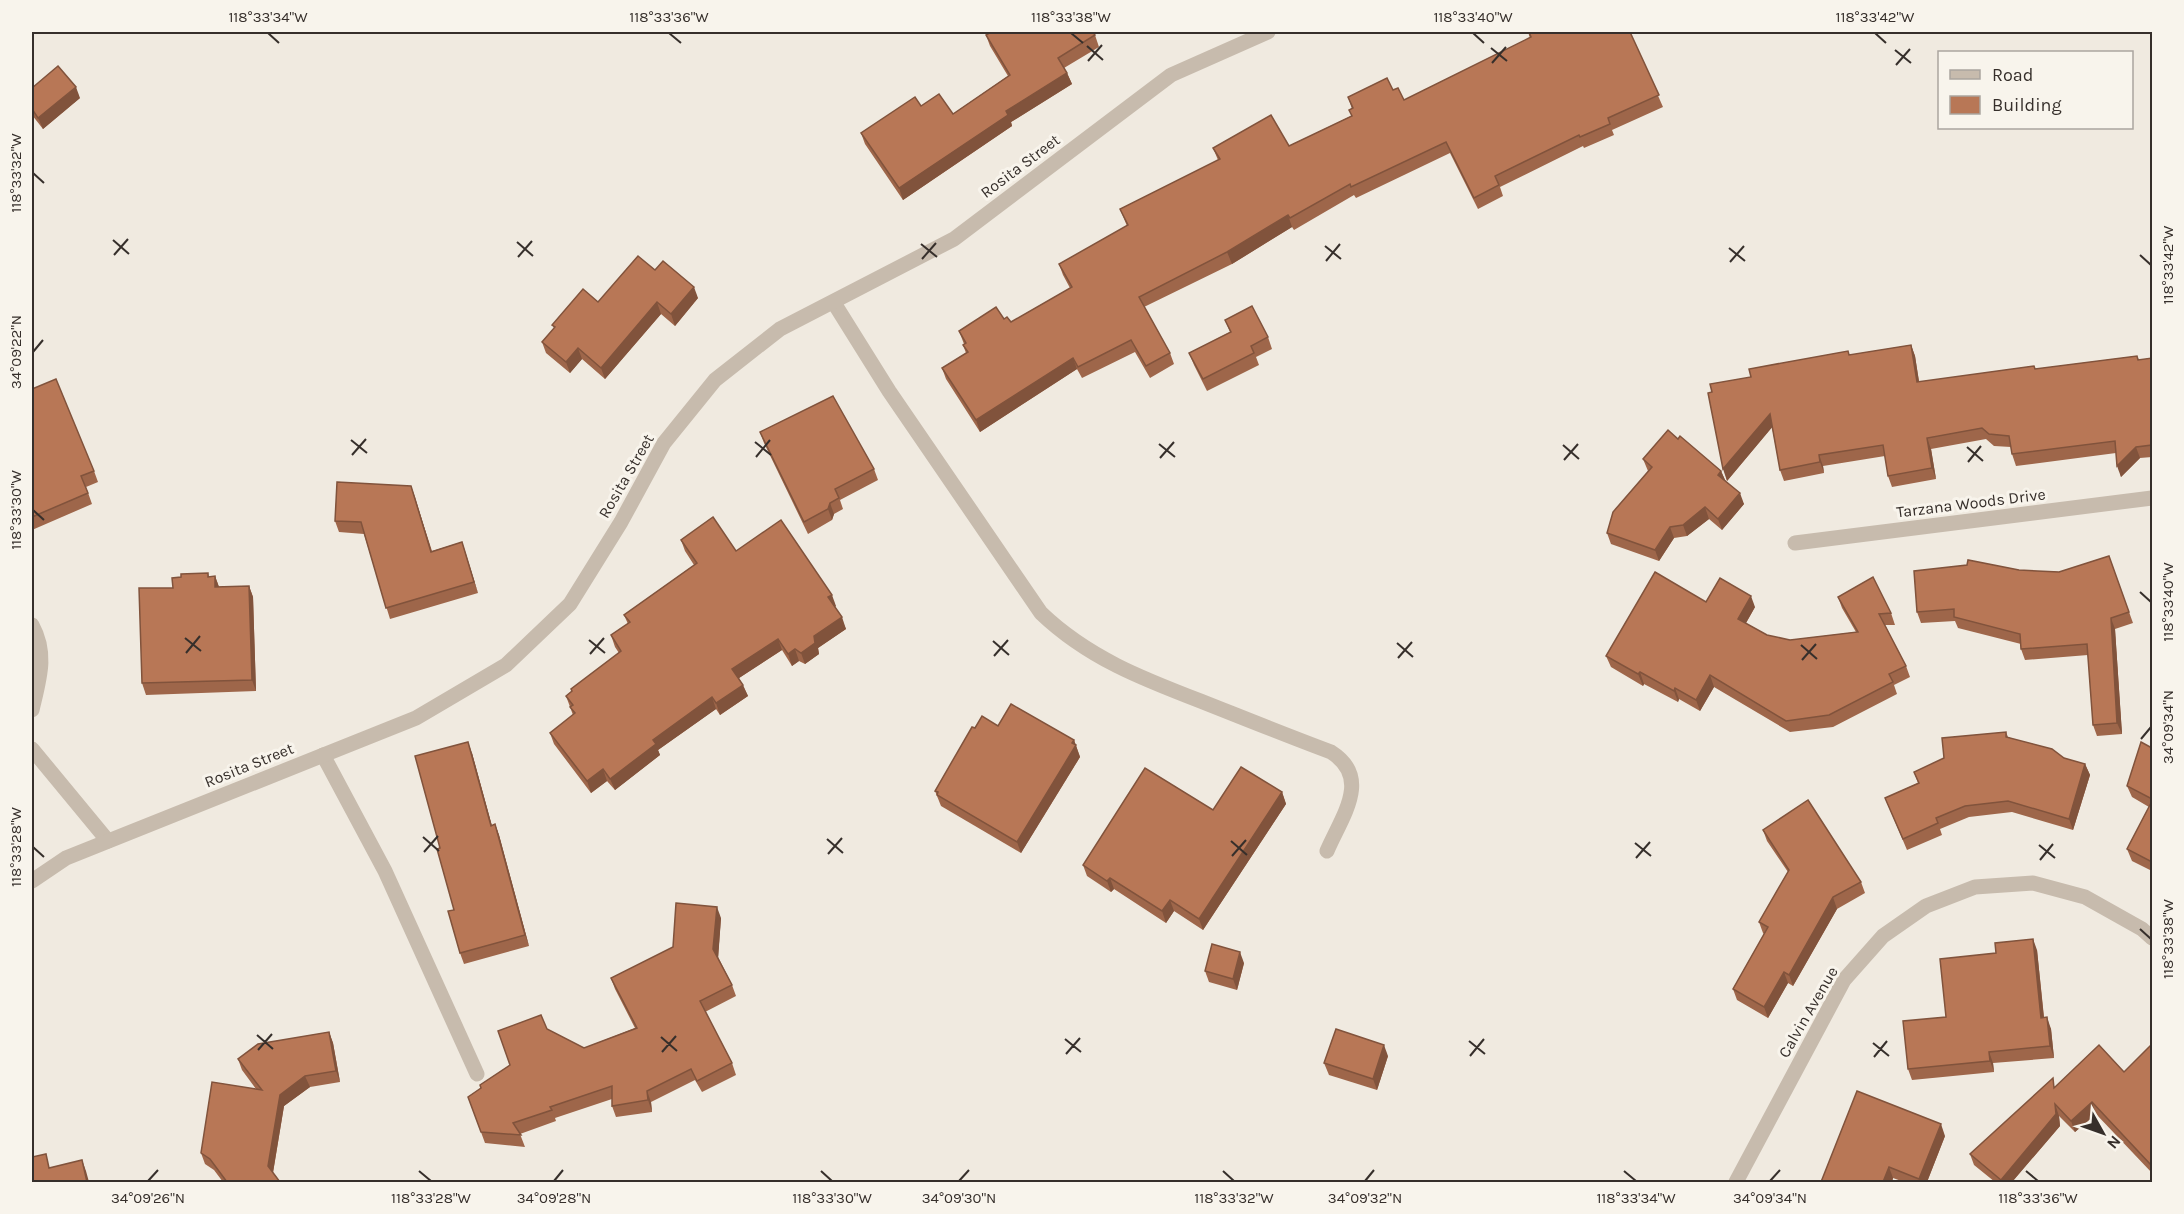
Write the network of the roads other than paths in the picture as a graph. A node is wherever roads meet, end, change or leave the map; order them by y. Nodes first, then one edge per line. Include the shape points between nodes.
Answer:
1 (1268, 32) edge
2 (834, 303) junction
3 (2152, 498) edge
4 (1795, 543) dead end
5 (32, 625) edge
6 (32, 710) edge
7 (32, 749) edge
8 (323, 755) junction
9 (108, 841) junction
10 (1327, 851) dead end
11 (32, 880) edge
12 (2152, 938) edge
13 (477, 1074) dead end
14 (1736, 1182) edge

1 - 2 street, Rosita Street via 1171,75 954,239
2 - 8 street, Rosita Street via 780,329 716,380 664,443 570,604 506,665 416,718
2 - 10 street via 1034,604 1057,629 1102,660 1144,680 1342,759 1353,778 1352,790
3 - 4 street, Tarzana Woods Drive
5 - 6 street via 42,655 42,670
7 - 9 street
8 - 9 street, Rosita Street
8 - 13 street via 385,871
9 - 11 street, Rosita Street via 66,858
12 - 14 street, Calvin Avenue via 2085,897 2033,883 1975,887 1926,906 1883,936 1844,980

